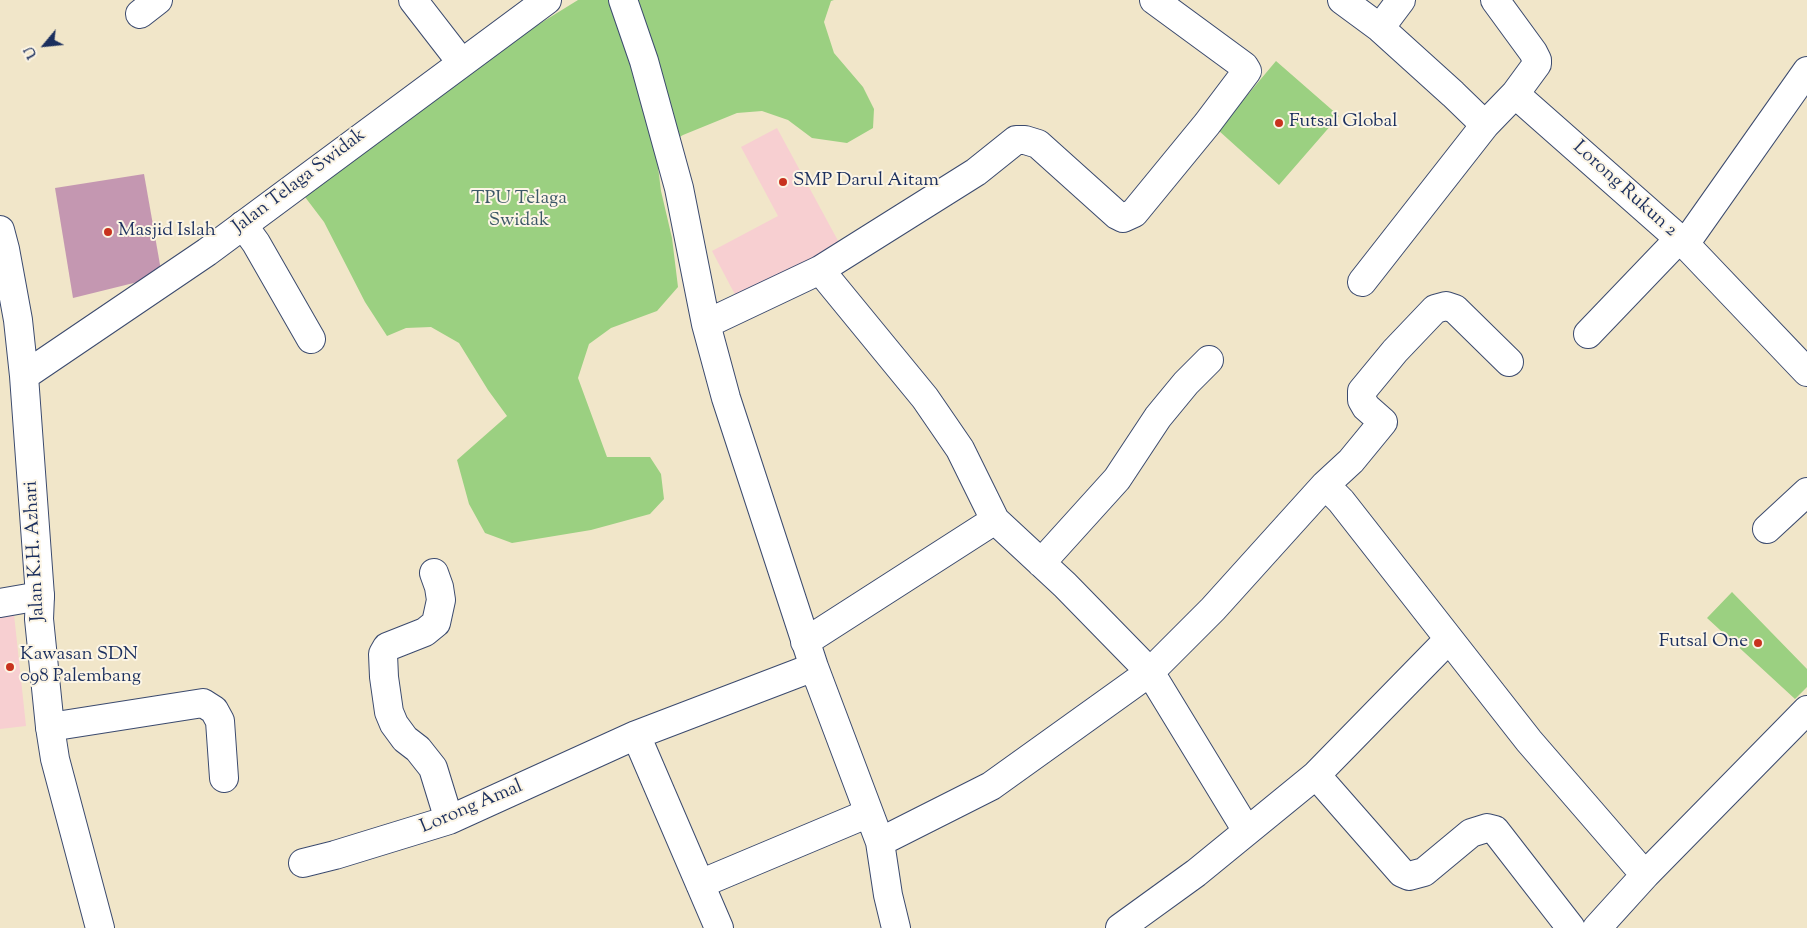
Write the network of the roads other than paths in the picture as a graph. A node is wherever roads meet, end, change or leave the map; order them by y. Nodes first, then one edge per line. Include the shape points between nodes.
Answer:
1 (413, 0) edge
2 (547, 0) edge
3 (623, 0) edge
4 (1342, 0) edge
5 (1400, 0) edge
6 (1496, 0) edge
7 (1163, 5) edge
8 (1380, 28) junction
9 (462, 62) junction
10 (1807, 71) edge
11 (1515, 94) junction
12 (1485, 125) junction
13 (243, 225) junction
14 (0, 230) edge
15 (1682, 241) junction
16 (820, 270) junction
17 (1362, 282) dead end
18 (706, 324) junction
19 (1588, 334) dead end
20 (312, 339) dead end
21 (1209, 360) dead end
22 (1509, 362) dead end
23 (1807, 372) edge
24 (24, 376) junction
25 (1325, 484) junction
26 (1807, 492) edge
27 (995, 520) junction
28 (1767, 529) dead end
29 (1041, 563) junction
30 (434, 573) dead end
31 (40, 596) junction
32 (0, 603) edge
33 (1448, 640) junction
34 (809, 654) junction
35 (1150, 672) junction
36 (1807, 710) edge
37 (50, 727) junction
38 (636, 735) junction
39 (1316, 775) junction
40 (224, 778) dead end
41 (869, 813) junction
42 (449, 820) junction
43 (1247, 831) junction
44 (880, 842) junction
45 (303, 863) dead end
46 (1645, 875) junction
47 (700, 884) junction
48 (100, 928) edge
49 (719, 928) edge
50 (896, 928) edge
51 (1120, 928) edge
52 (1571, 928) edge
53 (1597, 928) edge

1 - 9 street
2 - 9 street, Jalan Telaga Swidak
3 - 18 street via 644,61 679,188
4 - 8 street
5 - 8 street
6 - 11 street via 1536,56 1537,64
7 - 16 street via 1244,66 1247,73 1134,213 1123,218 1117,215 1038,144 1016,140 976,172
8 - 12 street
9 - 13 street, Jalan Telaga Swidak
10 - 15 street
11 - 12 street
11 - 15 street, Lorong Rukun 2
12 - 17 street
13 - 20 street
13 - 24 street, Jalan Telaga Swidak
14 - 24 street, Jalan K.H. Azhari via 18,320
15 - 19 street
15 - 23 street, Lorong Rukun 2
16 - 18 street
16 - 27 street via 925,398 960,450
18 - 34 street via 726,398
21 - 29 street via 1158,417 1117,479
22 - 25 street via 1455,309 1446,306 1435,309 1362,391 1366,407 1384,422 1351,461
24 - 31 street, Jalan K.H. Azhari
25 - 33 street
25 - 35 street via 1213,609
26 - 28 street
27 - 29 street
27 - 34 street, Lorong Amal
29 - 35 street
30 - 42 street via 441,600 436,623 425,632 386,648 383,654 384,678 394,724 433,768
31 - 32 street
31 - 37 street, Jalan K.H. Azhari via 39,619
33 - 39 street
33 - 46 street via 1528,742
34 - 38 street, Lorong Amal
34 - 41 street
35 - 43 street
35 - 44 street via 991,786
36 - 46 street
37 - 40 street via 203,703 214,710 220,721
37 - 48 street, Jalan K.H. Azhari via 55,759
38 - 42 street, Lorong Amal
38 - 47 street
39 - 43 street
39 - 52 street via 1402,873 1409,876 1424,872 1471,832 1487,828 1495,830
41 - 44 street
41 - 47 street
42 - 45 street, Lorong Amal
43 - 51 street
44 - 50 street
46 - 53 street
47 - 49 street

